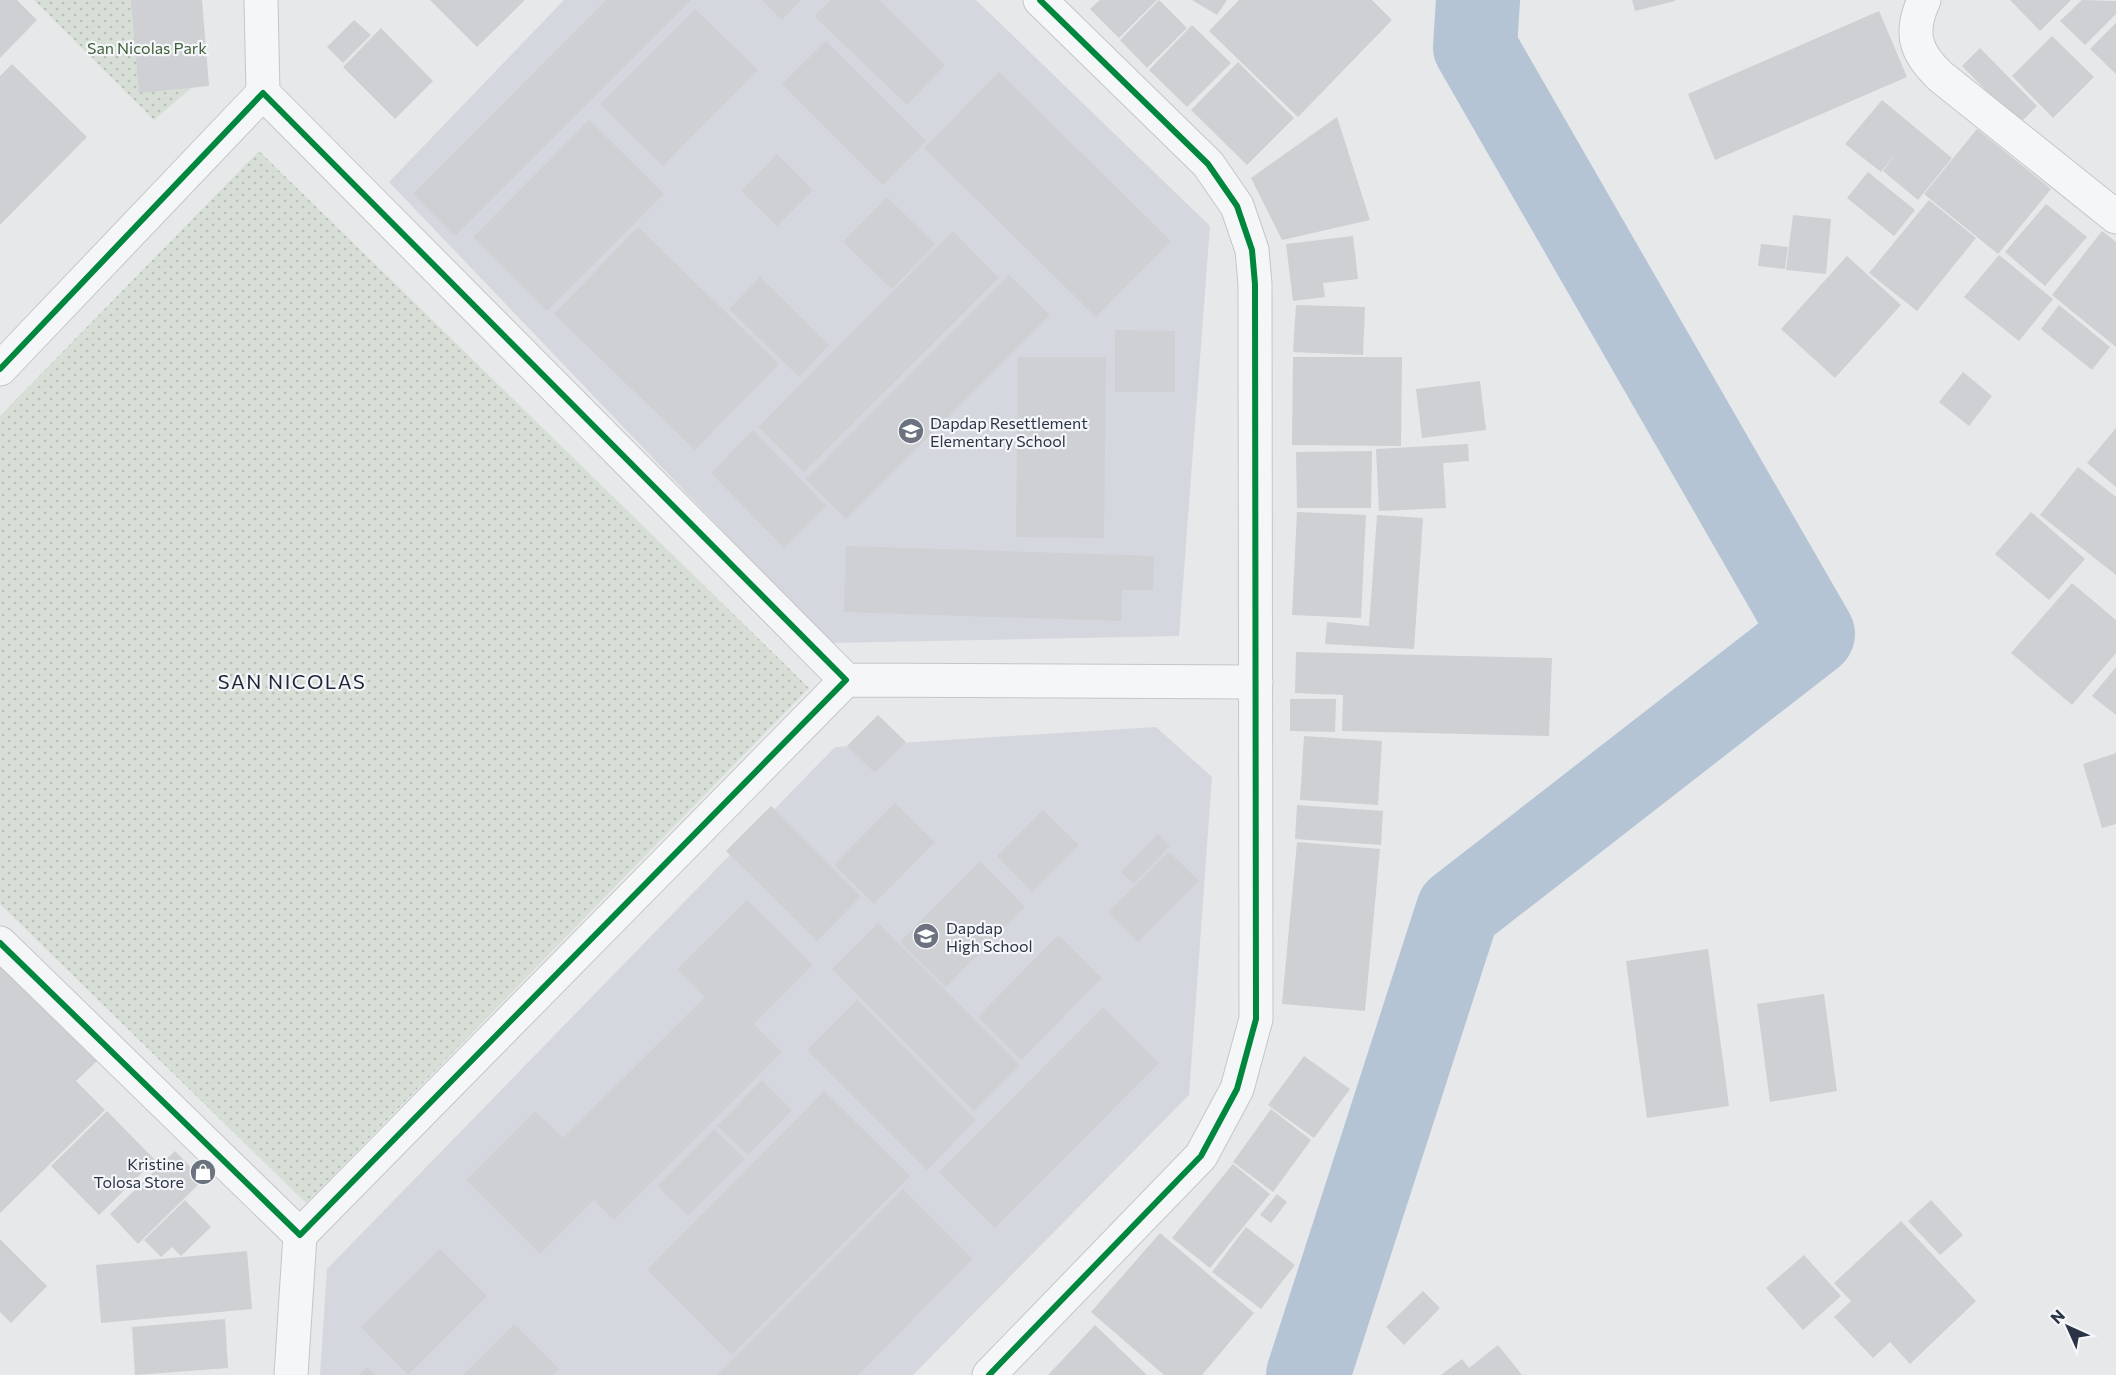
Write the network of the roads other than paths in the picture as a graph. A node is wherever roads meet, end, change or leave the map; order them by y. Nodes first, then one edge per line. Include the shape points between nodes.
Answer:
1 (261, 0) edge
2 (1924, 0) edge
3 (1056, 6) edge
4 (263, 93) junction
5 (2116, 217) edge
6 (0, 369) edge
7 (846, 680) junction
8 (1256, 682) junction
9 (0, 943) edge
10 (300, 1235) junction
11 (291, 1375) edge
12 (989, 1375) edge

1 - 4 street
2 - 5 street via 1917,16 1916,39 1925,61
3 - 8 street via 1208,164 1237,206 1252,250
4 - 6 street
4 - 7 street
7 - 8 street
7 - 10 street
8 - 12 street via 1256,1019 1237,1089 1201,1156
9 - 10 street
10 - 11 street

